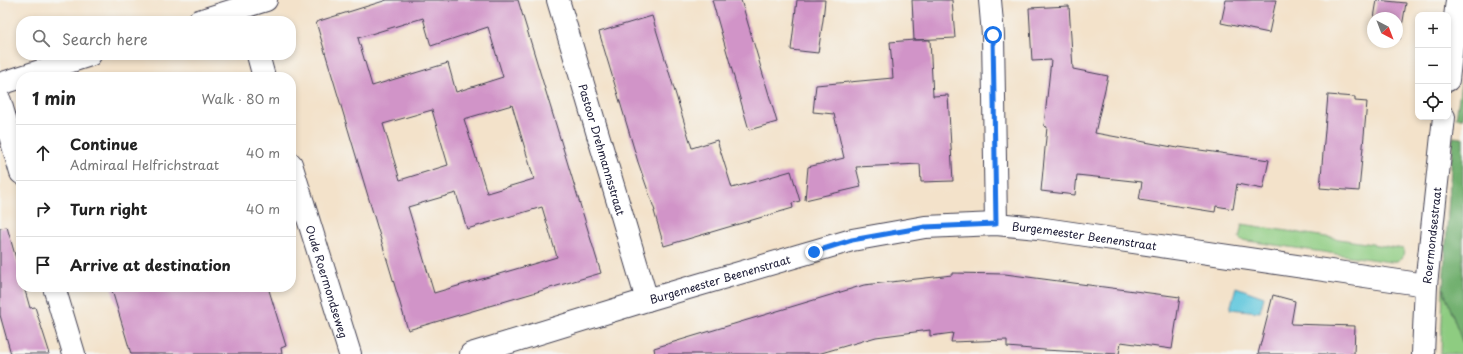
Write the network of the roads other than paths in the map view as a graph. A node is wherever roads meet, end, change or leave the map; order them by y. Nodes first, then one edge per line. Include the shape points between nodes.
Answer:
1 (266, 0) edge
2 (558, 0) edge
3 (990, 0) edge
4 (1457, 0) edge
5 (244, 9) edge
6 (218, 16) edge
7 (1451, 53) edge
8 (74, 60) edge
9 (259, 60) edge
10 (37, 72) edge
11 (263, 72) edge
12 (16, 79) edge
13 (0, 84) edge
14 (0, 101) edge
15 (1444, 120) edge
16 (16, 156) edge
17 (296, 180) edge
18 (996, 224) junction
19 (1426, 285) junction
20 (55, 292) edge
21 (647, 300) junction
22 (74, 354) edge
23 (350, 354) edge
24 (471, 354) edge
25 (1423, 354) edge

1 - 5 street
2 - 21 street, Pastoor Drehmannsstraat
3 - 18 street via 993,35
4 - 7 street
5 - 6 street
8 - 10 street
9 - 11 street
12 - 13 street
14 - 16 street
15 - 19 street, Roermondsestraat
17 - 23 street, Oude Roermondseweg
18 - 19 street, Burgemeester Beenenstraat
18 - 21 street, Burgemeester Beenenstraat via 925,227 852,240
19 - 25 street, Roermondsestraat
20 - 22 street
21 - 24 street, Burgemeester Beenenstraat

